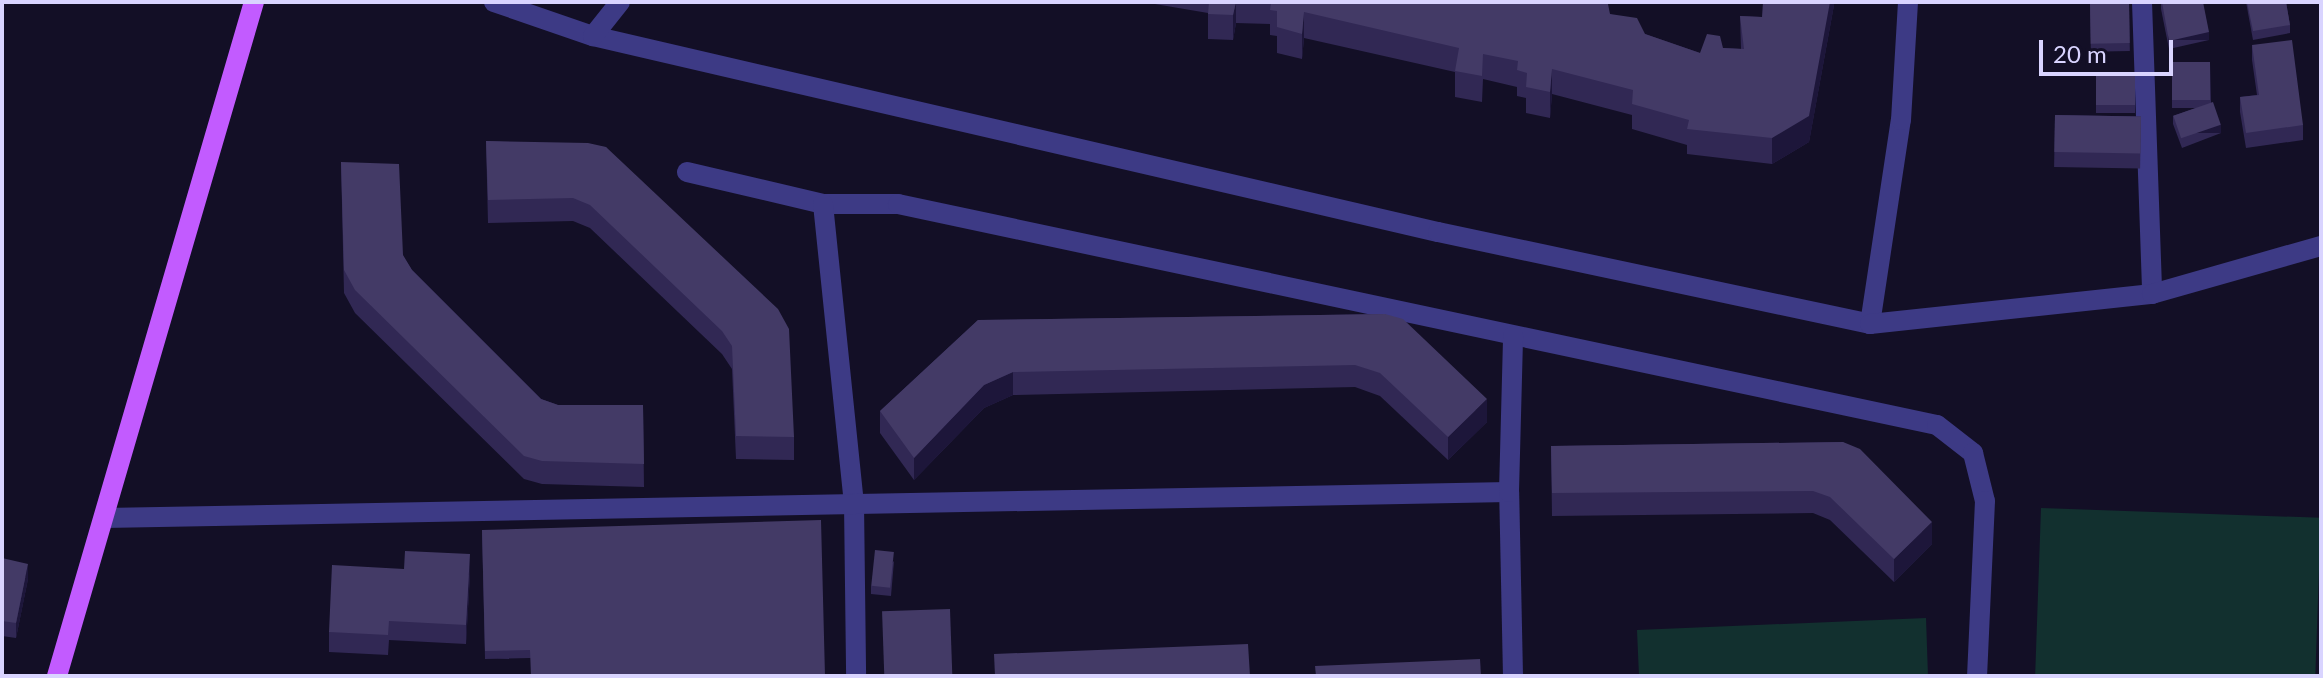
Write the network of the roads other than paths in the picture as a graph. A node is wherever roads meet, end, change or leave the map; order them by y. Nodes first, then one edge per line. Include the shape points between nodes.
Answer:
1 (254, 2) edge
2 (494, 2) edge
3 (620, 2) edge
4 (1908, 2) edge
5 (2142, 2) edge
6 (593, 36) junction
7 (687, 172) dead end
8 (823, 204) junction
9 (2321, 246) edge
10 (2152, 294) junction
11 (1870, 324) junction
12 (1513, 336) junction
13 (1509, 492) junction
14 (854, 503) junction
15 (104, 518) junction
16 (57, 676) edge
17 (856, 676) edge
18 (1513, 676) edge
19 (1977, 676) edge

1 - 15 main road
2 - 6 street
3 - 6 street
4 - 11 street via 1901,120
5 - 10 street
6 - 11 street via 1438,232
7 - 8 street
8 - 12 street via 898,204
8 - 14 street
9 - 10 street
10 - 11 street
12 - 13 street
12 - 19 street via 1937,425 1973,453 1983,488
13 - 14 street
13 - 18 street
14 - 15 street
14 - 17 street
15 - 16 main road

